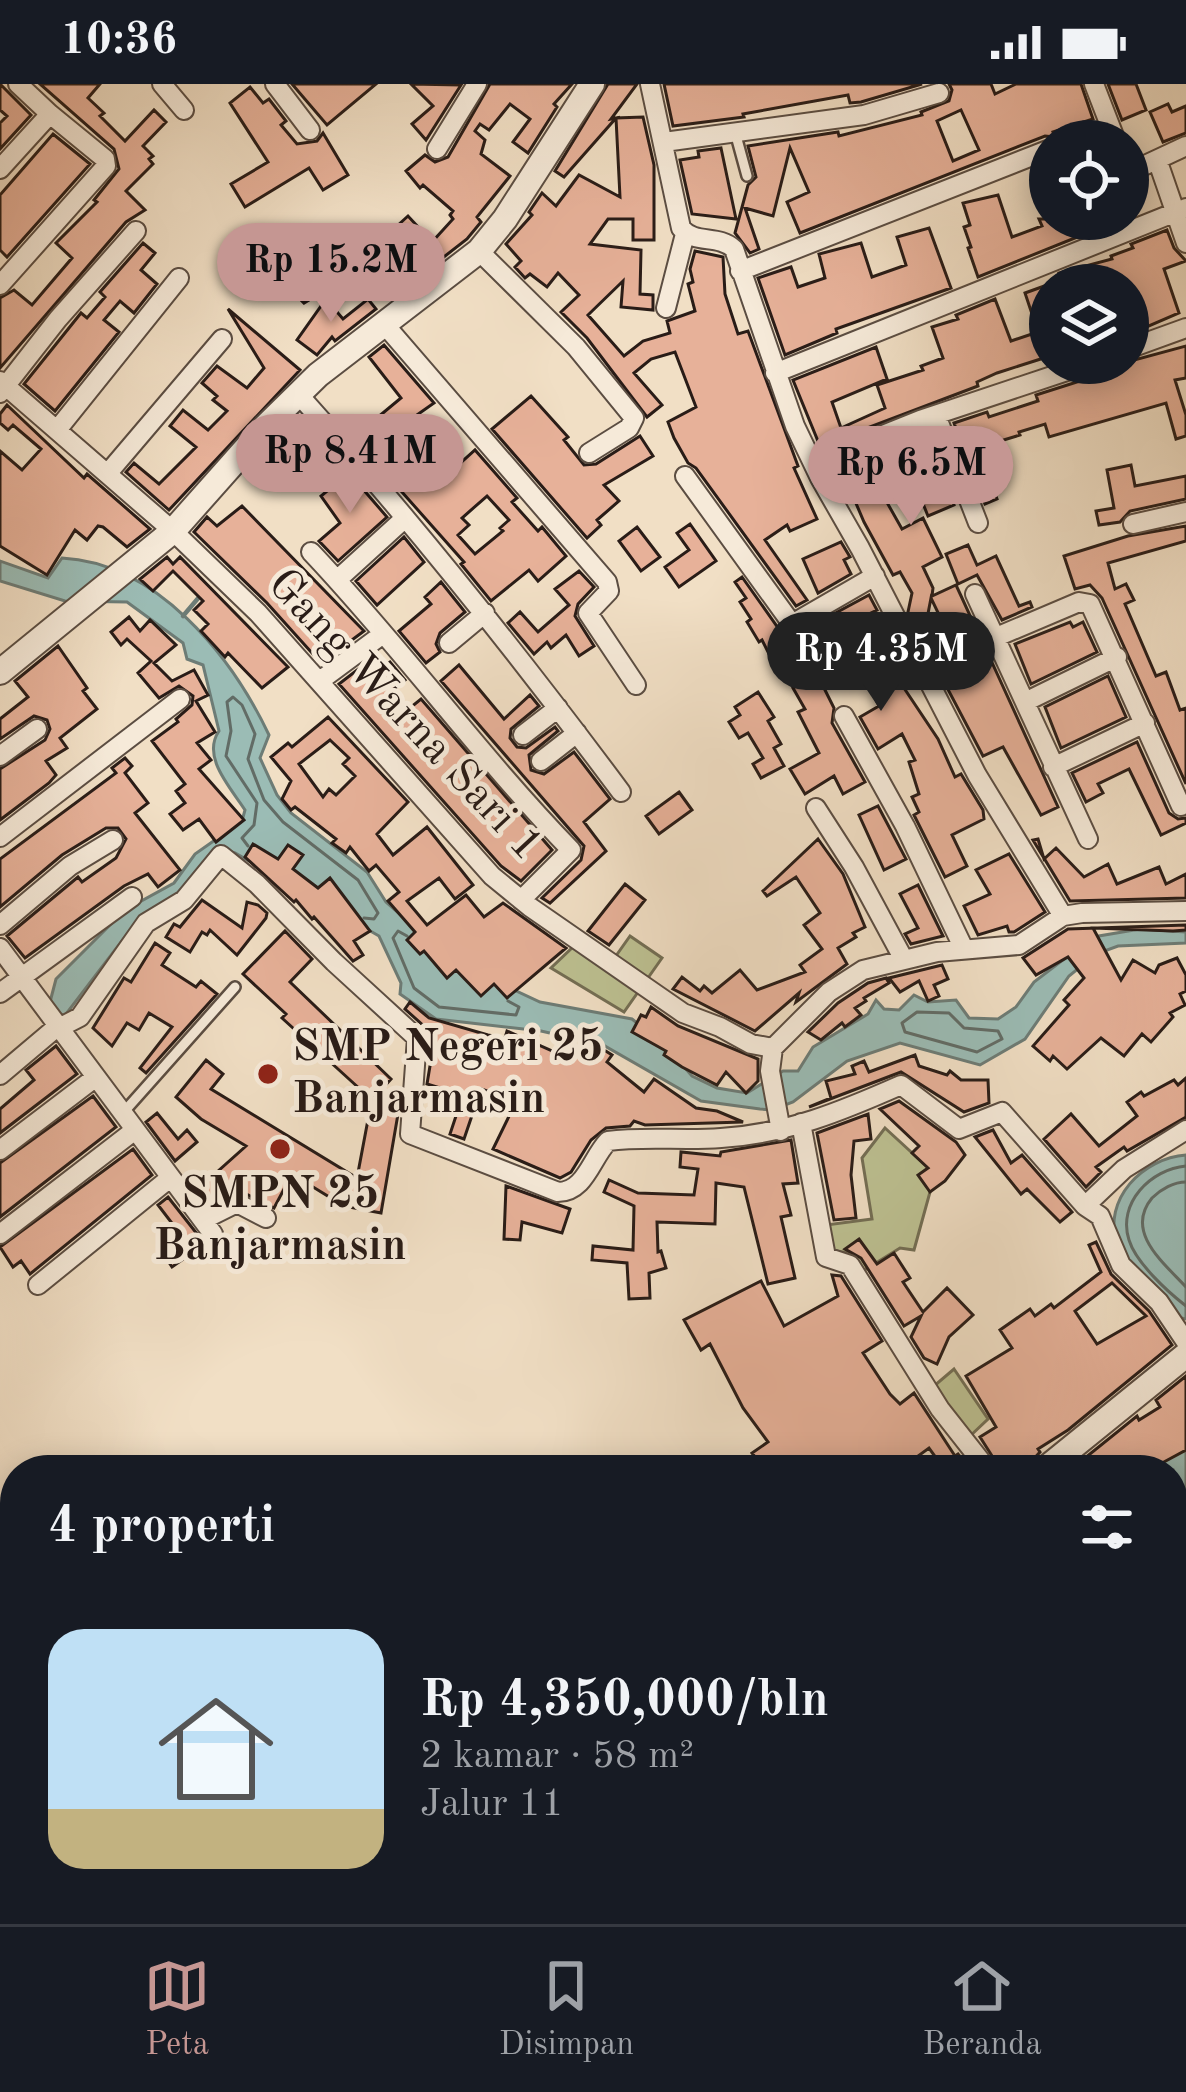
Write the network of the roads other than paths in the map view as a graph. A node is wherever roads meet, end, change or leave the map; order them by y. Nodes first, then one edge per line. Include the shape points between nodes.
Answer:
1 (18, 84) edge
2 (163, 84) edge
3 (275, 84) edge
4 (477, 84) edge
5 (592, 84) edge
6 (650, 84) edge
7 (1094, 84) edge
8 (939, 93) dead end
9 (184, 110) dead end
10 (50, 115) junction
11 (1108, 120) edge
12 (310, 130) dead end
13 (735, 132) junction
14 (664, 142) junction
15 (1186, 146) edge
16 (437, 148) dead end
17 (1029, 157) edge
18 (1157, 162) junction
19 (1149, 164) edge
20 (0, 169) edge
21 (747, 176) dead end
22 (1181, 210) edge
23 (136, 231) dead end
24 (685, 234) junction
25 (1186, 243) edge
26 (479, 251) junction
27 (740, 271) junction
28 (179, 278) dead end
29 (0, 284) edge
30 (666, 308) dead end
31 (385, 325) junction
32 (1186, 328) edge
33 (222, 339) dead end
34 (1149, 342) edge
35 (776, 373) junction
36 (1029, 384) edge
37 (2, 387) edge
38 (298, 394) junction
39 (936, 415) junction
40 (57, 430) junction
41 (388, 440) dead end
42 (589, 453) dead end
43 (360, 463) junction
44 (813, 463) junction
45 (108, 473) junction
46 (685, 476) dead end
47 (1186, 512) edge
48 (404, 519) junction
49 (978, 523) dead end
50 (1133, 524) dead end
51 (173, 531) junction
52 (311, 552) dead end
53 (875, 576) junction
54 (337, 580) junction
55 (975, 594) dead end
56 (485, 614) junction
57 (383, 634) junction
58 (997, 637) junction
59 (449, 643) dead end
60 (1117, 658) junction
61 (0, 672) edge
62 (925, 674) junction
63 (321, 680) junction
64 (636, 686) dead end
65 (180, 699) dead end
66 (1024, 702) junction
67 (558, 708) junction
68 (844, 716) dead end
69 (1145, 723) junction
70 (37, 729) dead end
71 (577, 733) junction
72 (523, 735) dead end
73 (0, 756) edge
74 (541, 761) dead end
75 (1053, 766) junction
76 (621, 792) dead end
77 (1181, 806) dead end
78 (817, 808) dead end
79 (0, 837) edge
80 (1088, 839) dead end
81 (113, 840) dead end
82 (132, 897) dead end
83 (521, 900) junction
84 (1186, 911) edge
85 (1063, 916) junction
86 (0, 925) edge
87 (0, 948) edge
88 (964, 949) junction
89 (903, 958) junction
90 (23, 978) junction
91 (235, 987) dead end
92 (0, 993) edge
93 (60, 1028) junction
94 (772, 1048) junction
95 (0, 1075) edge
96 (95, 1077) junction
97 (128, 1122) junction
98 (801, 1123) junction
99 (780, 1129) junction
100 (1186, 1130) edge
101 (0, 1150) edge
102 (170, 1178) junction
103 (1085, 1205) junction
104 (266, 1218) dead end
105 (0, 1234) edge
106 (38, 1286) dead end
107 (1186, 1342) edge
108 (1186, 1355) edge
109 (976, 1455) edge
110 (1063, 1455) edge

1 - 10 street
2 - 9 street
3 - 12 street
4 - 16 street
5 - 26 street
6 - 14 street
7 - 11 street
8 - 13 street via 870,114
10 - 20 street
10 - 29 street via 106,166
13 - 14 street
13 - 21 lane
14 - 24 street
15 - 18 street
17 - 27 street
18 - 19 street
18 - 22 street
22 - 25 street
22 - 35 street
23 - 37 street
24 - 27 street via 728,244
24 - 30 street
26 - 31 street
26 - 42 street via 577,347 634,418
27 - 35 street
28 - 40 street
31 - 38 street
31 - 64 street via 603,577 607,594 588,613
32 - 34 street
33 - 45 street
35 - 44 street
36 - 39 street
37 - 40 street, Gang Warna Sari 1
38 - 43 street
38 - 51 street
39 - 44 street
39 - 49 street
40 - 45 street, Gang Warna Sari 1
41 - 43 street
43 - 48 street
44 - 53 street
45 - 51 street, Gang Warna Sari 1
46 - 53 street via 792,624
47 - 50 street
48 - 54 street
48 - 56 street
51 - 61 street
51 - 63 street, Gang Warna Sari 1
52 - 54 street
53 - 62 street
54 - 57 street
55 - 58 street
56 - 59 street
56 - 67 street
57 - 63 street
57 - 83 street via 571,850
58 - 60 street via 1084,603 1094,608
58 - 62 street
58 - 66 street
60 - 66 street
60 - 69 street
62 - 85 street
63 - 83 street, Gang Warna Sari 1
65 - 79 street
66 - 75 street
67 - 71 street
67 - 72 street
68 - 88 street
69 - 75 street
69 - 77 street
70 - 73 street
71 - 74 street
71 - 76 street
75 - 80 street
78 - 89 street
81 - 86 street
82 - 90 street
83 - 94 street, Gang Warna Sari 1 via 683,1013
84 - 85 street
85 - 88 street via 1019,944
87 - 90 street
88 - 89 street
89 - 94 street via 844,980
90 - 92 street
90 - 93 street
91 - 97 lane
93 - 95 street
93 - 96 street
93 - 99 street via 80,1017 146,923 184,900 221,855 417,1038 408,1125 415,1138 564,1192 582,1183 608,1141
94 - 99 street
96 - 97 street
96 - 101 street
97 - 102 street
97 - 105 street
98 - 99 street
98 - 103 street via 901,1084 956,1128 1000,1112
98 - 109 street via 826,1256 850,1265
100 - 103 street via 1124,1168
102 - 104 street via 208,1227 236,1203
102 - 106 street
103 - 107 street via 1100,1216 1121,1265
108 - 110 street

